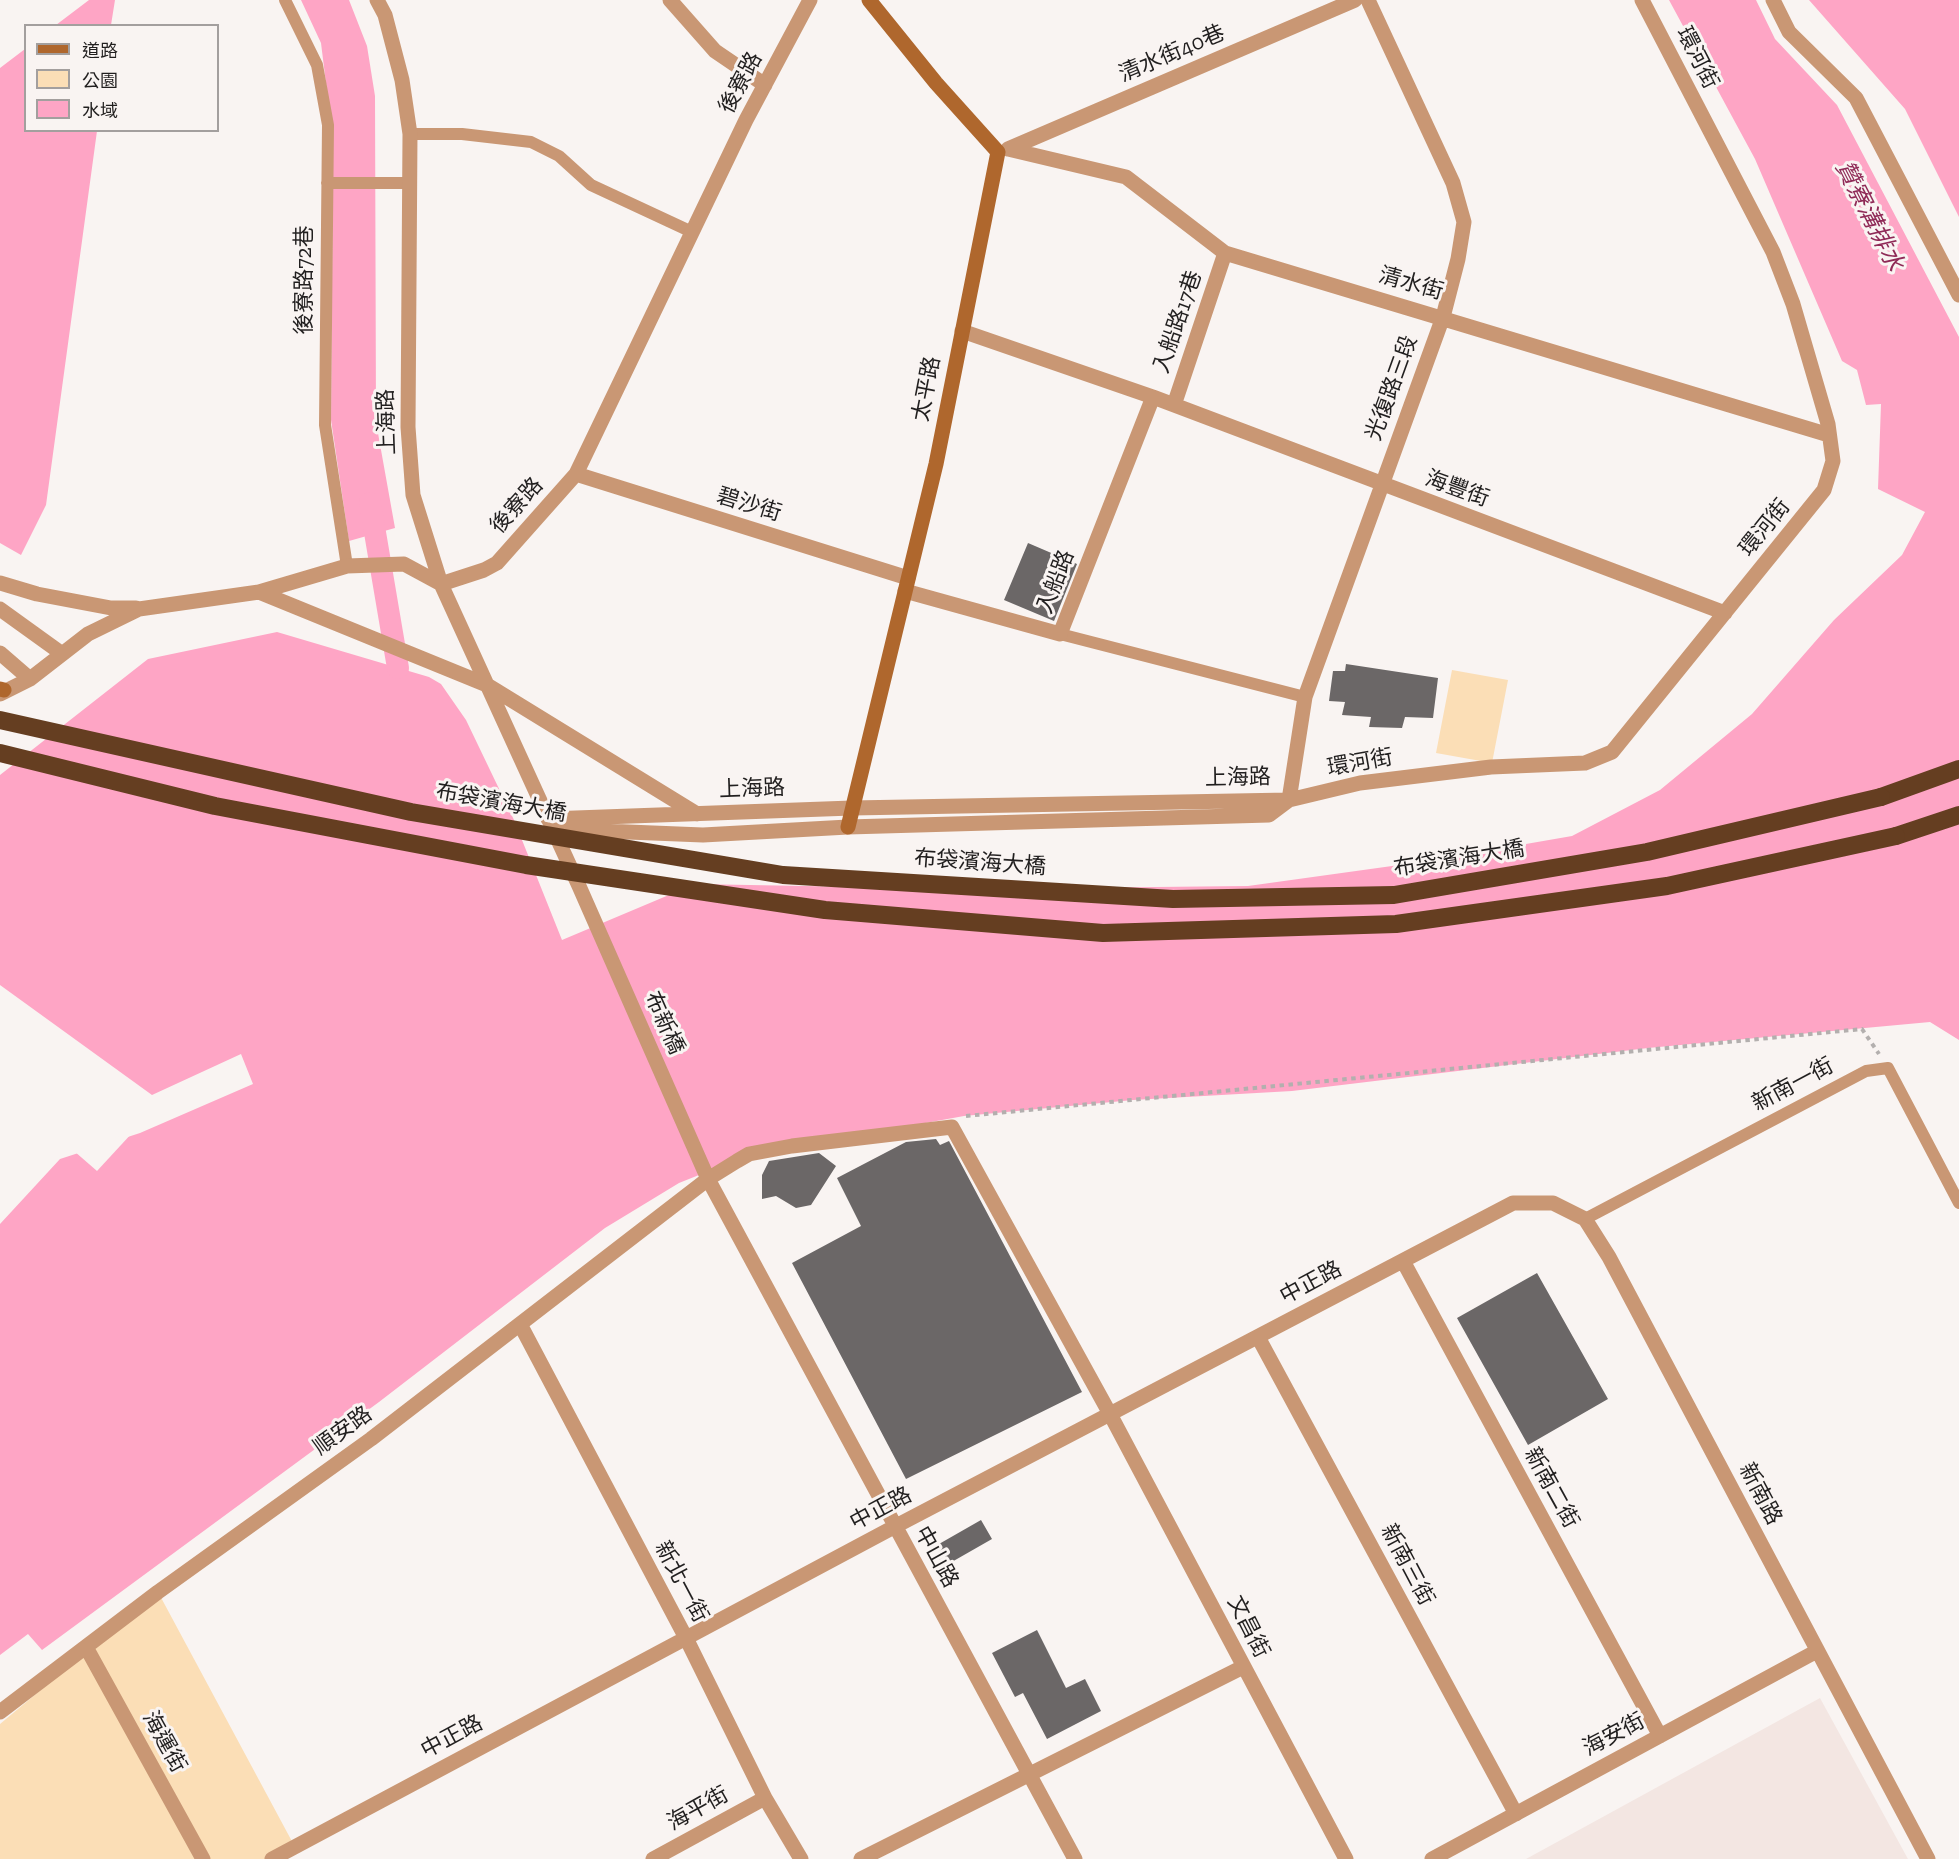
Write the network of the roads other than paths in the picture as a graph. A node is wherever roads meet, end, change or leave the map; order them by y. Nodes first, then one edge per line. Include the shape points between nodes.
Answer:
1 (285, 0) edge
2 (377, 0) edge
3 (670, 0) edge
4 (810, 0) edge
5 (869, 0) edge
6 (1355, 0) edge
7 (1368, 0) edge
8 (1642, 0) edge
9 (1773, 0) edge
10 (765, 85) junction
11 (410, 134) junction
12 (1003, 151) junction
13 (327, 183) junction
14 (410, 183) junction
15 (692, 232) junction
16 (1225, 253) junction
17 (1959, 295) edge
18 (1443, 317) junction
19 (962, 331) junction
20 (1153, 397) junction
21 (1174, 405) junction
22 (1829, 435) junction
23 (576, 474) junction
24 (1381, 485) junction
25 (347, 567) junction
26 (0, 583) edge
27 (441, 584) junction
28 (907, 584) junction
29 (259, 592) junction
30 (0, 609) edge
31 (139, 609) junction
32 (1725, 613) junction
33 (1060, 634) junction
34 (0, 653) edge
35 (61, 653) junction
36 (30, 679) junction
37 (487, 685) junction
38 (1, 691) edge
39 (1305, 697) junction
40 (0, 720) edge
41 (0, 753) edge
42 (1959, 769) edge
43 (1959, 775) edge
44 (1881, 798) junction
45 (1289, 800) junction
46 (852, 808) junction
47 (697, 813) junction
48 (1959, 817) edge
49 (548, 819) junction
50 (848, 827) junction
51 (579, 886) joint
52 (952, 1127) joint
53 (708, 1179) junction
54 (1959, 1203) edge
55 (1585, 1219) junction
56 (1402, 1261) junction
57 (521, 1326) junction
58 (1258, 1337) junction
59 (1110, 1414) junction
60 (894, 1527) junction
61 (686, 1638) junction
62 (86, 1647) junction
63 (1817, 1651) junction
64 (1243, 1667) junction
65 (0, 1712) edge
66 (1660, 1736) junction
67 (1030, 1776) junction
68 (765, 1798) junction
69 (1516, 1814) junction
70 (203, 1859) edge
71 (272, 1859) edge
72 (653, 1859) edge
73 (801, 1859) edge
74 (861, 1859) edge
75 (1075, 1859) edge
76 (1346, 1859) edge
77 (1432, 1859) edge
78 (1928, 1859) edge

1 - 13 lane, 後寮路72巷 via 317,65 327,125
2 - 11 street, 上海路 via 385,15 402,80
3 - 10 street via 715,51
4 - 10 street, 後寮路
5 - 12 main road via 936,83
6 - 12 street, 清水街40巷
7 - 18 street, 光復路三段 via 1454,183 1464,222
8 - 22 street, 環河街 via 1773,252 1793,304
9 - 17 street via 1789,32 1856,98
10 - 15 street, 後寮路
11 - 14 street, 上海路
11 - 15 lane via 462,134 531,142 559,156 591,184
12 - 16 street, 清水街 via 1126,177
12 - 19 main road, 太平路
13 - 14 lane
13 - 25 lane, 後寮路72巷 via 325,425
14 - 27 street, 上海路 via 408,427 413,495
15 - 23 street, 後寮路
16 - 18 street, 清水街
16 - 21 street, 入船路17巷
18 - 22 street, 清水街
18 - 24 street, 光復路三段
19 - 20 street
19 - 28 main road, 太平路
20 - 21 street
20 - 33 street, 入船路
21 - 24 street, 海豐街
22 - 32 street, 環河街 via 1833,461 1824,490
23 - 27 street, 後寮路 via 496,563
23 - 28 street, 碧沙街
24 - 32 street, 海豐街
24 - 39 street, 光復路三段
25 - 27 street via 404,564
25 - 29 street
26 - 31 street via 111,608
27 - 37 street, 上海路
28 - 33 street, 入船路
28 - 46 main road, 太平路
29 - 31 street
29 - 37 street
30 - 35 street
31 - 35 street via 88,634
32 - 45 street, 環河街 via 1612,752 1585,763 1491,767 1360,783
33 - 39 lane
34 - 36 street
35 - 36 street
36 - 38 street
37 - 47 street
37 - 49 street, 上海路
39 - 45 street, 光復路三段
40 - 44 highway, 布袋濱海大橋, bridge via 411,812 783,875 1173,900 1394,895 1647,852
41 - 48 highway, bridge via 215,806 526,865 825,910 1103,933 1396,924 1667,886 1896,836
42 - 44 highway
43 - 44 highway, 布袋濱海大橋
45 - 46 street, 上海路
45 - 50 street, 上海路 via 1269,815
46 - 47 street, 上海路
46 - 50 main road, 太平路
47 - 49 street, 上海路
49 - 50 street, 上海路 via 578,830 651,834
49 - 51 street, 上海路
51 - 53 street, 布新橋
52 - 53 street, 順安路 via 792,1146 749,1155
52 - 59 street, 文昌街
53 - 57 street, 順安路
53 - 60 street, 中山路
54 - 55 lane, 新南一街 via 1888,1068 1866,1071
55 - 56 street, 中正路 via 1553,1203 1513,1203
55 - 63 street, 新南路 via 1609,1257
56 - 58 street, 中正路
56 - 66 street, 新南二街
57 - 61 street, 新北一街
57 - 62 street, 順安路
58 - 59 street, 中正路
58 - 69 street, 新南三街
59 - 60 street, 中正路
59 - 64 street, 文昌街
60 - 61 street, 中正路
60 - 67 street, 中山路
61 - 68 street, 新北一街
61 - 71 street, 中正路
62 - 65 street, 順安路
62 - 70 street, 海運街
63 - 66 street, 海安街
63 - 78 street, 新南路
64 - 67 street
64 - 76 street, 文昌街
66 - 69 street, 海安街
67 - 74 street
67 - 75 street, 中山路
68 - 72 street, 海平街
68 - 73 street, 新北一街
69 - 77 street, 海安街

